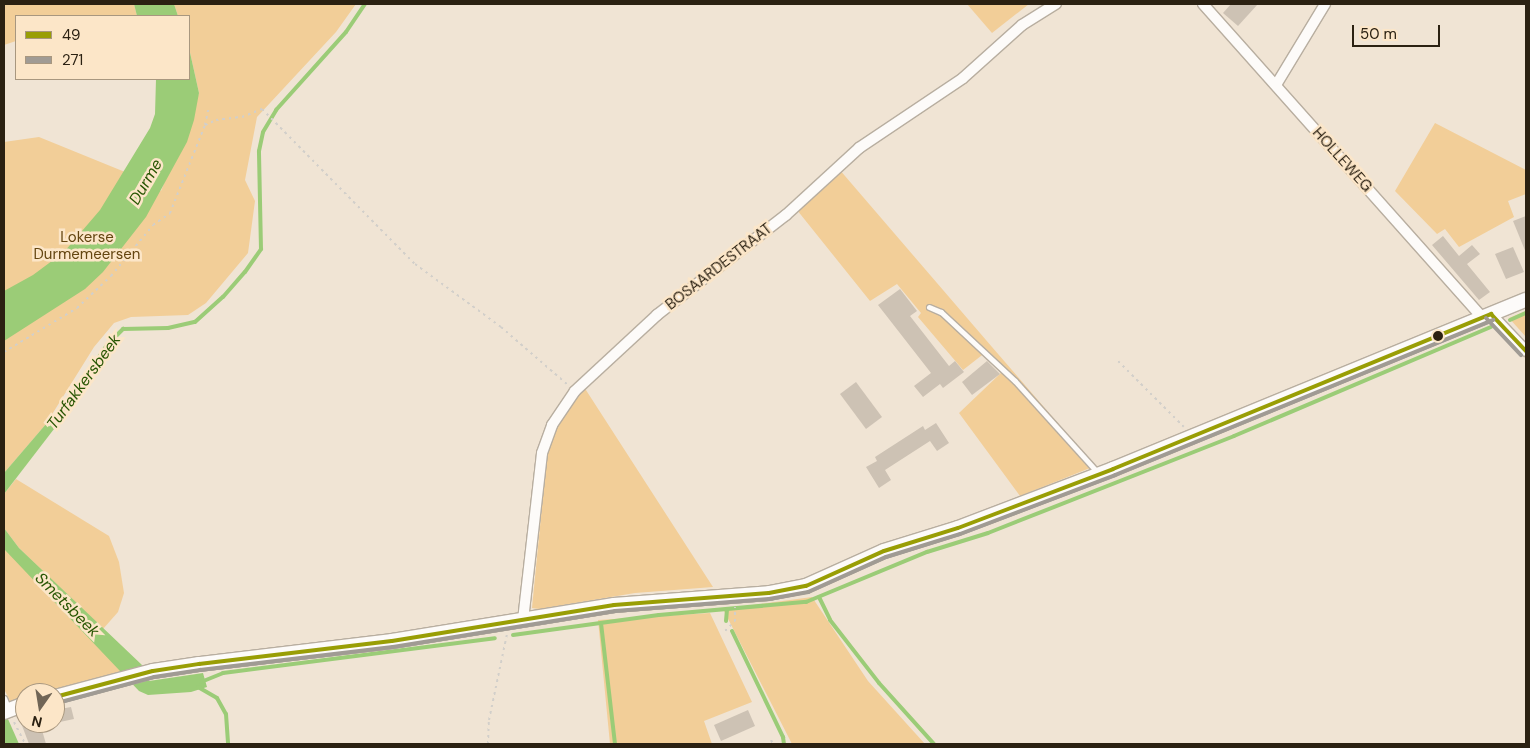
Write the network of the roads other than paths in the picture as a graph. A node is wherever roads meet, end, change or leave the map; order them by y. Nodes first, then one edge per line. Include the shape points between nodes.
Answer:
1 (1056, 4) edge
2 (1202, 4) edge
3 (1325, 4) edge
4 (1276, 85) junction
5 (1526, 300) edge
6 (929, 307) dead end
7 (1487, 316) junction
8 (1526, 351) edge
9 (1099, 474) junction
10 (523, 620) junction
11 (65, 695) edge

1 - 10 street, BOSAARDESTRAAT via 1022,25 963,78 859,148 786,215 657,315 575,391 552,425 542,453
2 - 4 street, HOLLEWEG
3 - 4 street
4 - 7 street, HOLLEWEG
5 - 7 street
6 - 9 lane via 941,312 1015,381
7 - 8 street, HOLLEWEG
7 - 9 street
9 - 10 street via 958,528 884,551 806,586 769,593 614,605
10 - 11 street via 392,641 190,665

